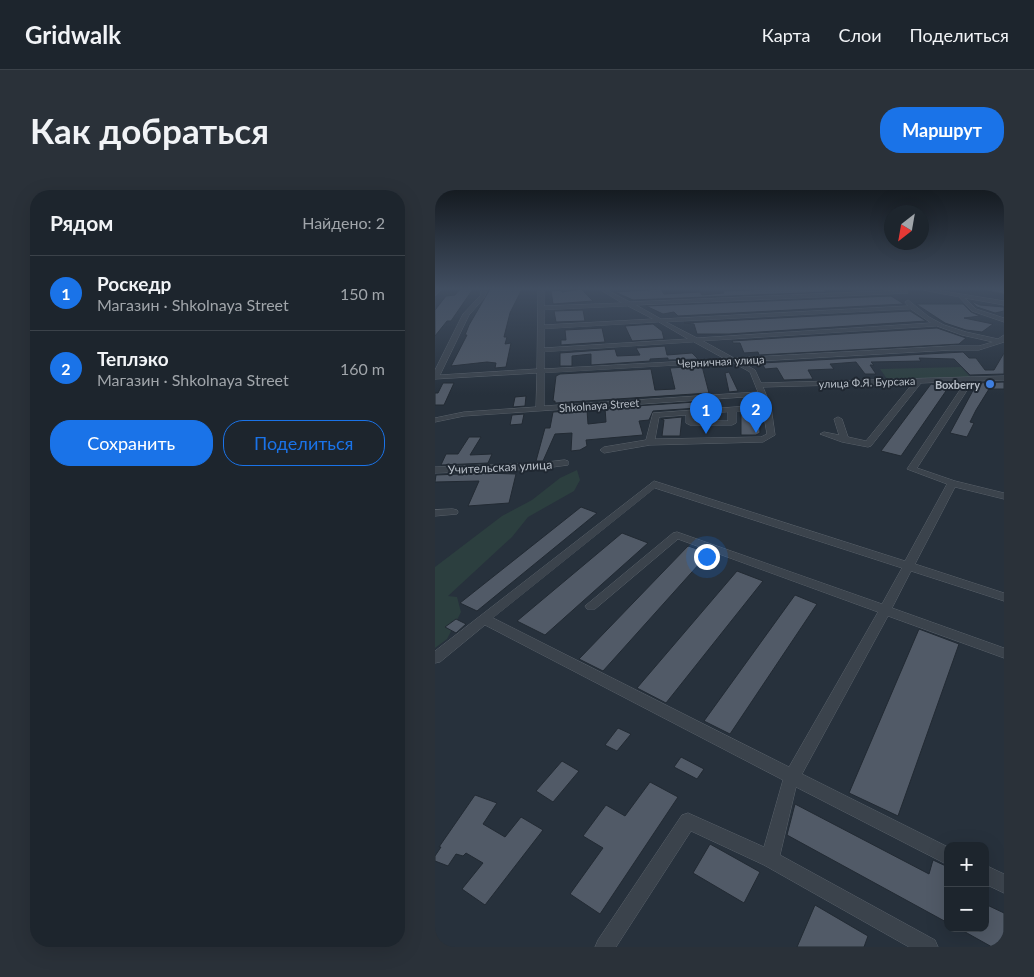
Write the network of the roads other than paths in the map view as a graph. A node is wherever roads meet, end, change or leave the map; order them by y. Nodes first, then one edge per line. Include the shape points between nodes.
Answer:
1 (461, 324) edge
2 (585, 324) edge
3 (666, 324) edge
4 (935, 324) edge
5 (941, 324) edge
6 (540, 327) joint
7 (693, 338) junction
8 (1002, 340) edge
9 (541, 350) junction
10 (734, 361) junction
11 (541, 372) junction
12 (435, 377) edge
13 (1004, 378) edge
14 (970, 380) junction
15 (918, 381) junction
16 (759, 386) junction
17 (763, 394) junction
18 (767, 407) junction
19 (540, 410) junction
20 (732, 410) junction
21 (690, 413) junction
22 (838, 419) dead end
23 (435, 420) edge
24 (824, 434) dead end
25 (845, 440) junction
26 (650, 442) junction
27 (604, 450) dead end
28 (565, 463) dead end
29 (435, 470) edge
30 (952, 483) junction
31 (1004, 496) edge
32 (435, 512) edge
33 (453, 512) dead end
34 (907, 566) junction
35 (1004, 597) edge
36 (591, 606) dead end
37 (885, 610) junction
38 (484, 619) junction
39 (1004, 653) edge
40 (435, 658) edge
41 (793, 775) junction
42 (944, 854) edge
43 (770, 859) junction
44 (989, 876) edge
45 (1004, 884) edge
46 (605, 947) edge
47 (928, 947) edge

1 - 12 street
2 - 6 street
3 - 7 street
4 - 7 street
5 - 8 street via 957,331
6 - 9 street
7 - 9 street
7 - 10 street
8 - 10 street, Черничная улица via 979,349
9 - 11 street
10 - 11 street, Черничная улица
10 - 16 street via 753,371
11 - 12 street, Черничная улица
11 - 19 street
13 - 14 street, улица Ф.Я. Бурсака
14 - 15 street, улица Ф.Я. Бурсака
14 - 30 street via 912,469
15 - 16 street, улица Ф.Я. Бурсака
15 - 25 street via 867,444
16 - 17 street
17 - 18 street
17 - 19 street, Shkolnaya Street
18 - 20 street
18 - 26 street via 771,435 763,439
19 - 23 street, Shkolnaya Street via 464,414
20 - 21 street
20 - 21 street via 732,423 690,423
21 - 26 street via 656,415
22 - 25 street
24 - 25 street
26 - 27 street
28 - 29 street, Учительская улица
30 - 31 street
30 - 34 street
32 - 33 street
34 - 35 street
34 - 37 street
34 - 38 street via 654,484
36 - 37 street via 677,535
37 - 39 street
37 - 41 street
38 - 40 street
38 - 41 street
41 - 42 street
41 - 43 street
43 - 46 street via 688,821
43 - 47 street
44 - 45 street

